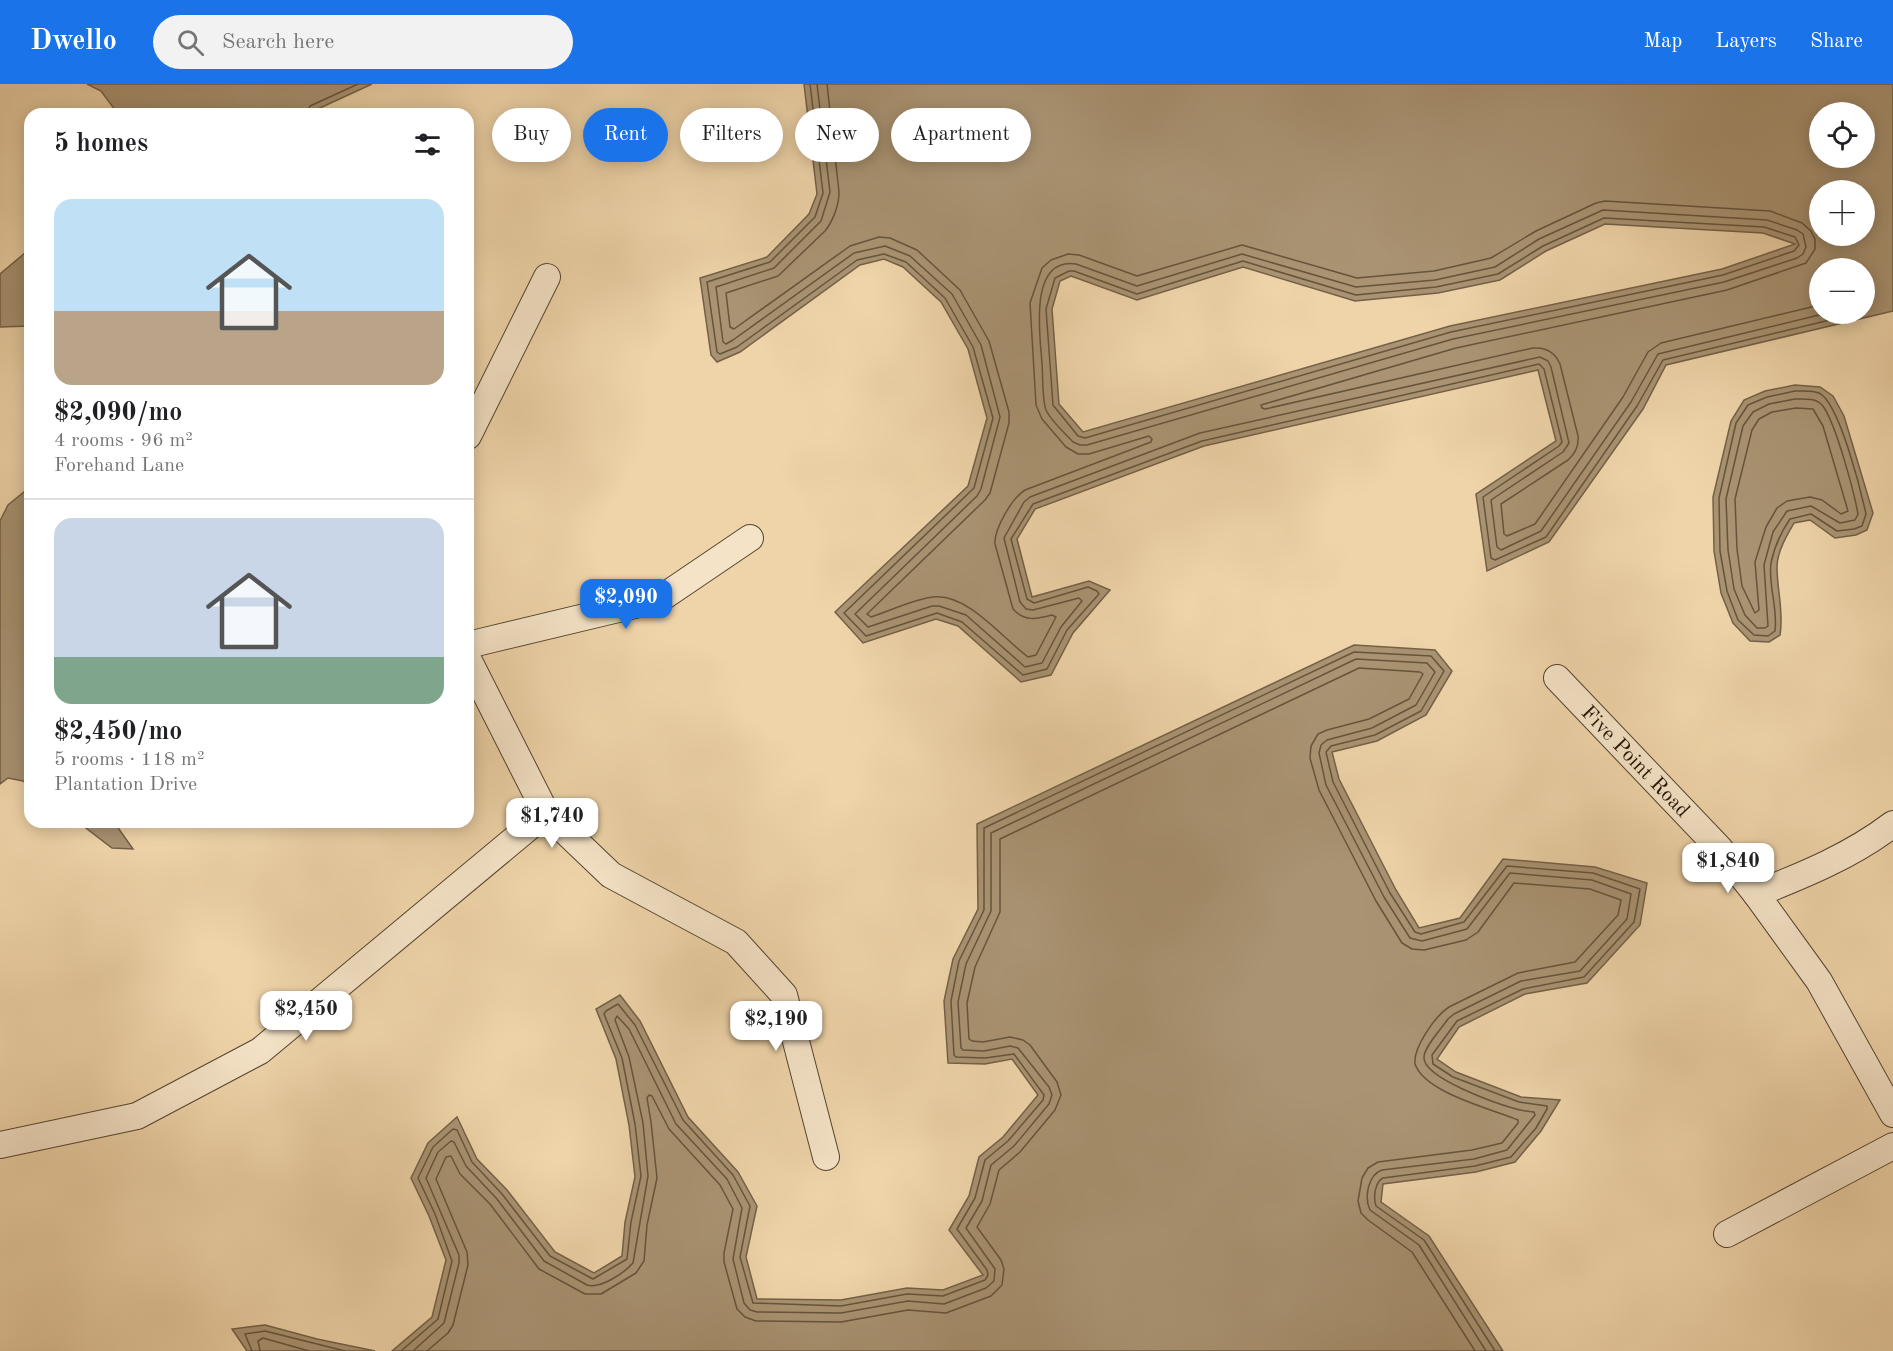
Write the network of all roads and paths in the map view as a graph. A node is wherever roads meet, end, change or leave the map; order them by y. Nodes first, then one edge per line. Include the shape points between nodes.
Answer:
1 (547, 277) dead end
2 (474, 424) edge
3 (750, 538) dead end
4 (474, 644) edge
5 (474, 671) edge
6 (1557, 678) dead end
7 (546, 813) junction
8 (1893, 824) edge
9 (1756, 894) junction
10 (1893, 1114) edge
11 (0, 1145) edge
12 (1893, 1146) edge
13 (826, 1157) dead end
14 (1727, 1234) dead end

1 - 2 street
3 - 4 street via 660,599
5 - 7 street
6 - 9 street, Five Point Road via 1720,849
7 - 11 street via 260,1052 137,1116
7 - 13 street via 610,875 736,942 784,995
8 - 9 street via 1815,871
9 - 10 street, Five Point Road via 1819,981
12 - 14 street

